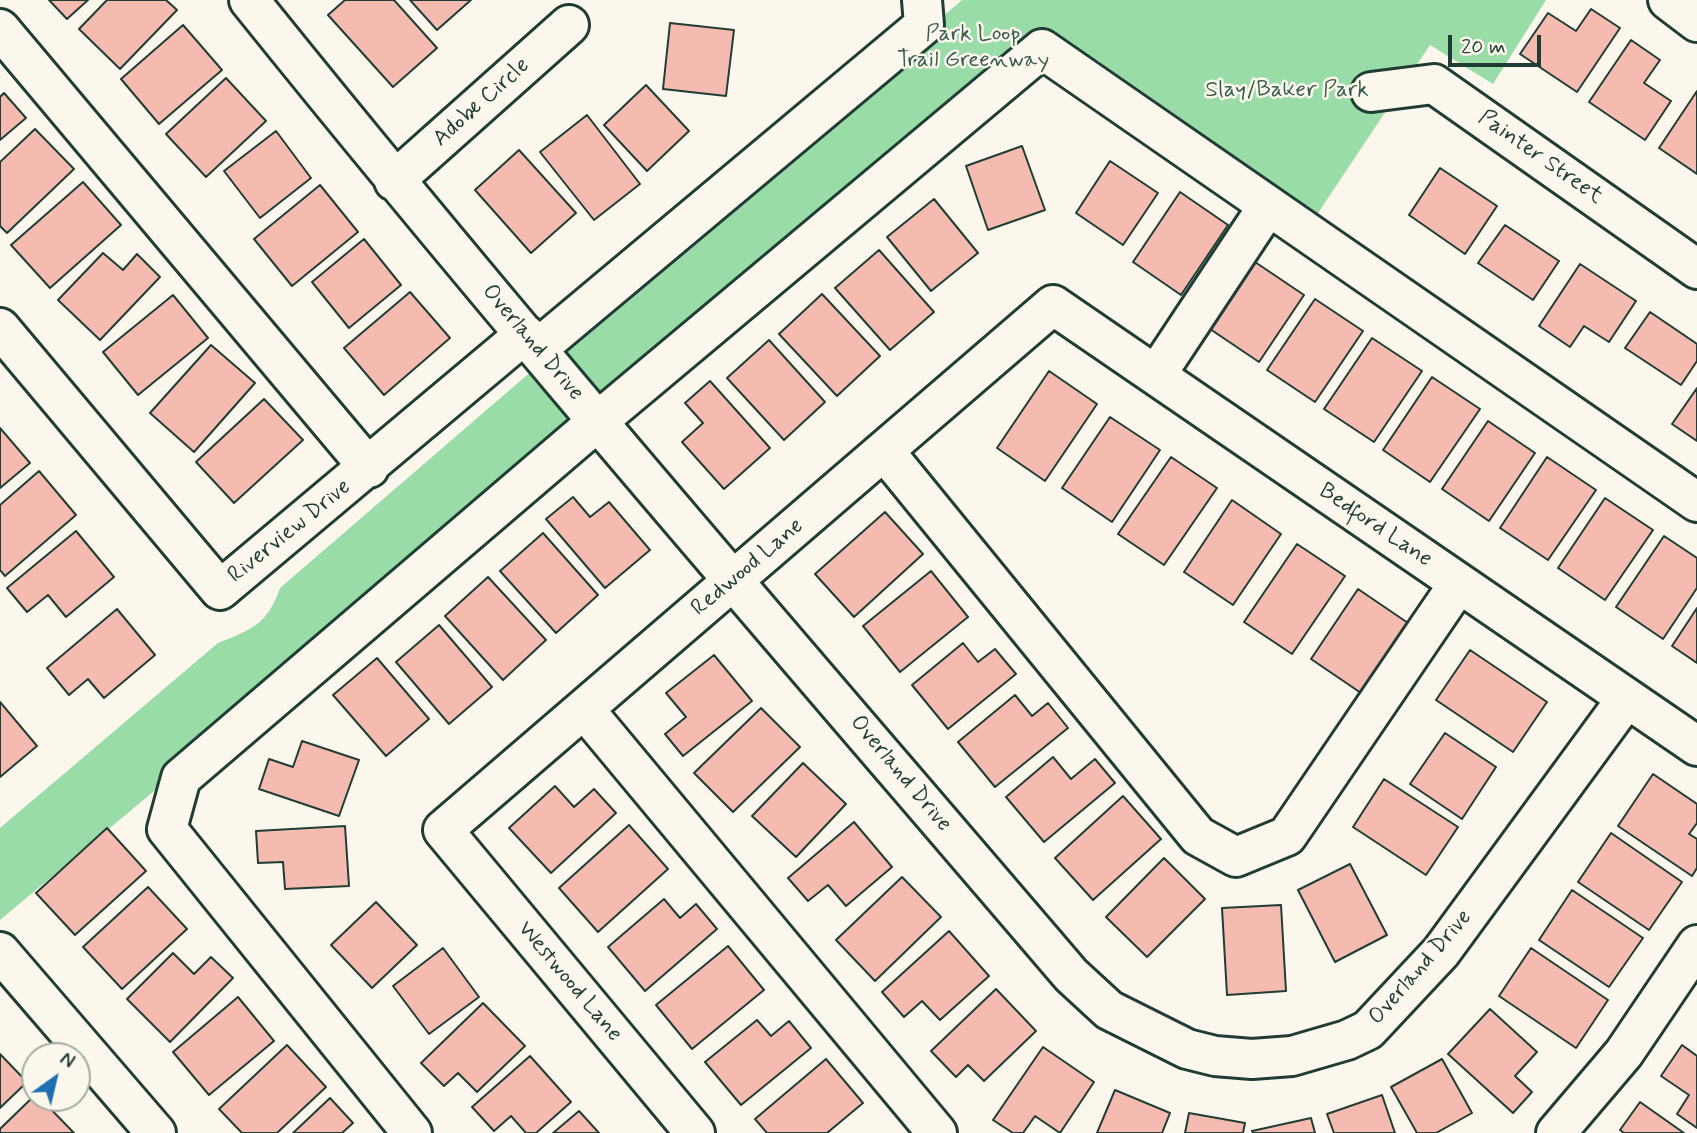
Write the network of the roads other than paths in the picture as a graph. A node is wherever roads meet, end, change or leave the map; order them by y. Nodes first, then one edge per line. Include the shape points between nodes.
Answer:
1 (249, 0) edge
2 (922, 0) edge
3 (1668, 0) edge
4 (1697, 22) edge
5 (569, 25) dead end
6 (0, 29) edge
7 (1371, 92) dead end
8 (394, 181) junction
9 (1268, 206) junction
10 (1697, 269) edge
11 (1053, 305) joint
12 (0, 328) edge
13 (531, 341) junction
14 (1156, 375) junction
15 (598, 421) junction
16 (885, 452) junction
17 (369, 468) junction
18 (1697, 502) edge
19 (734, 579) junction
20 (1459, 583) junction
21 (1627, 698) junction
22 (584, 709) junction
23 (1697, 746) edge
24 (443, 830) joint
25 (1697, 945) edge
26 (2, 958) edge
27 (156, 1133) edge
28 (412, 1133) edge
29 (695, 1133) edge
30 (937, 1133) edge
31 (1556, 1133) edge

1 - 8 street, Overland Drive
2 - 13 street, Riverview Drive via 924,25
3 - 4 street
5 - 8 street, Adobe Circle
6 - 17 street
7 - 10 street, Painter Street via 1434,83
8 - 13 street, Overland Drive
9 - 14 street
9 - 15 street via 1042,49
9 - 18 street
11 - 14 street, Bedford Lane
11 - 16 street, Redwood Lane
12 - 17 street, Riverview Drive via 220,590
13 - 15 street, Overland Drive
13 - 17 street, Riverview Drive
14 - 20 street, Bedford Lane
15 - 19 street, Overland Drive
15 - 28 street via 181,778 167,829
16 - 19 street, Redwood Lane
16 - 20 street via 1198,836 1236,857 1287,836
19 - 21 street, Overland Drive via 1071,975 1109,1010 1187,1049 1214,1056 1292,1056 1368,1030 1441,952
19 - 22 street, Redwood Lane
20 - 21 street, Bedford Lane
21 - 23 street, Bedford Lane
22 - 24 street, Redwood Lane
22 - 30 street
24 - 29 street, Westwood Lane
25 - 31 street via 1624,1052
26 - 27 street

